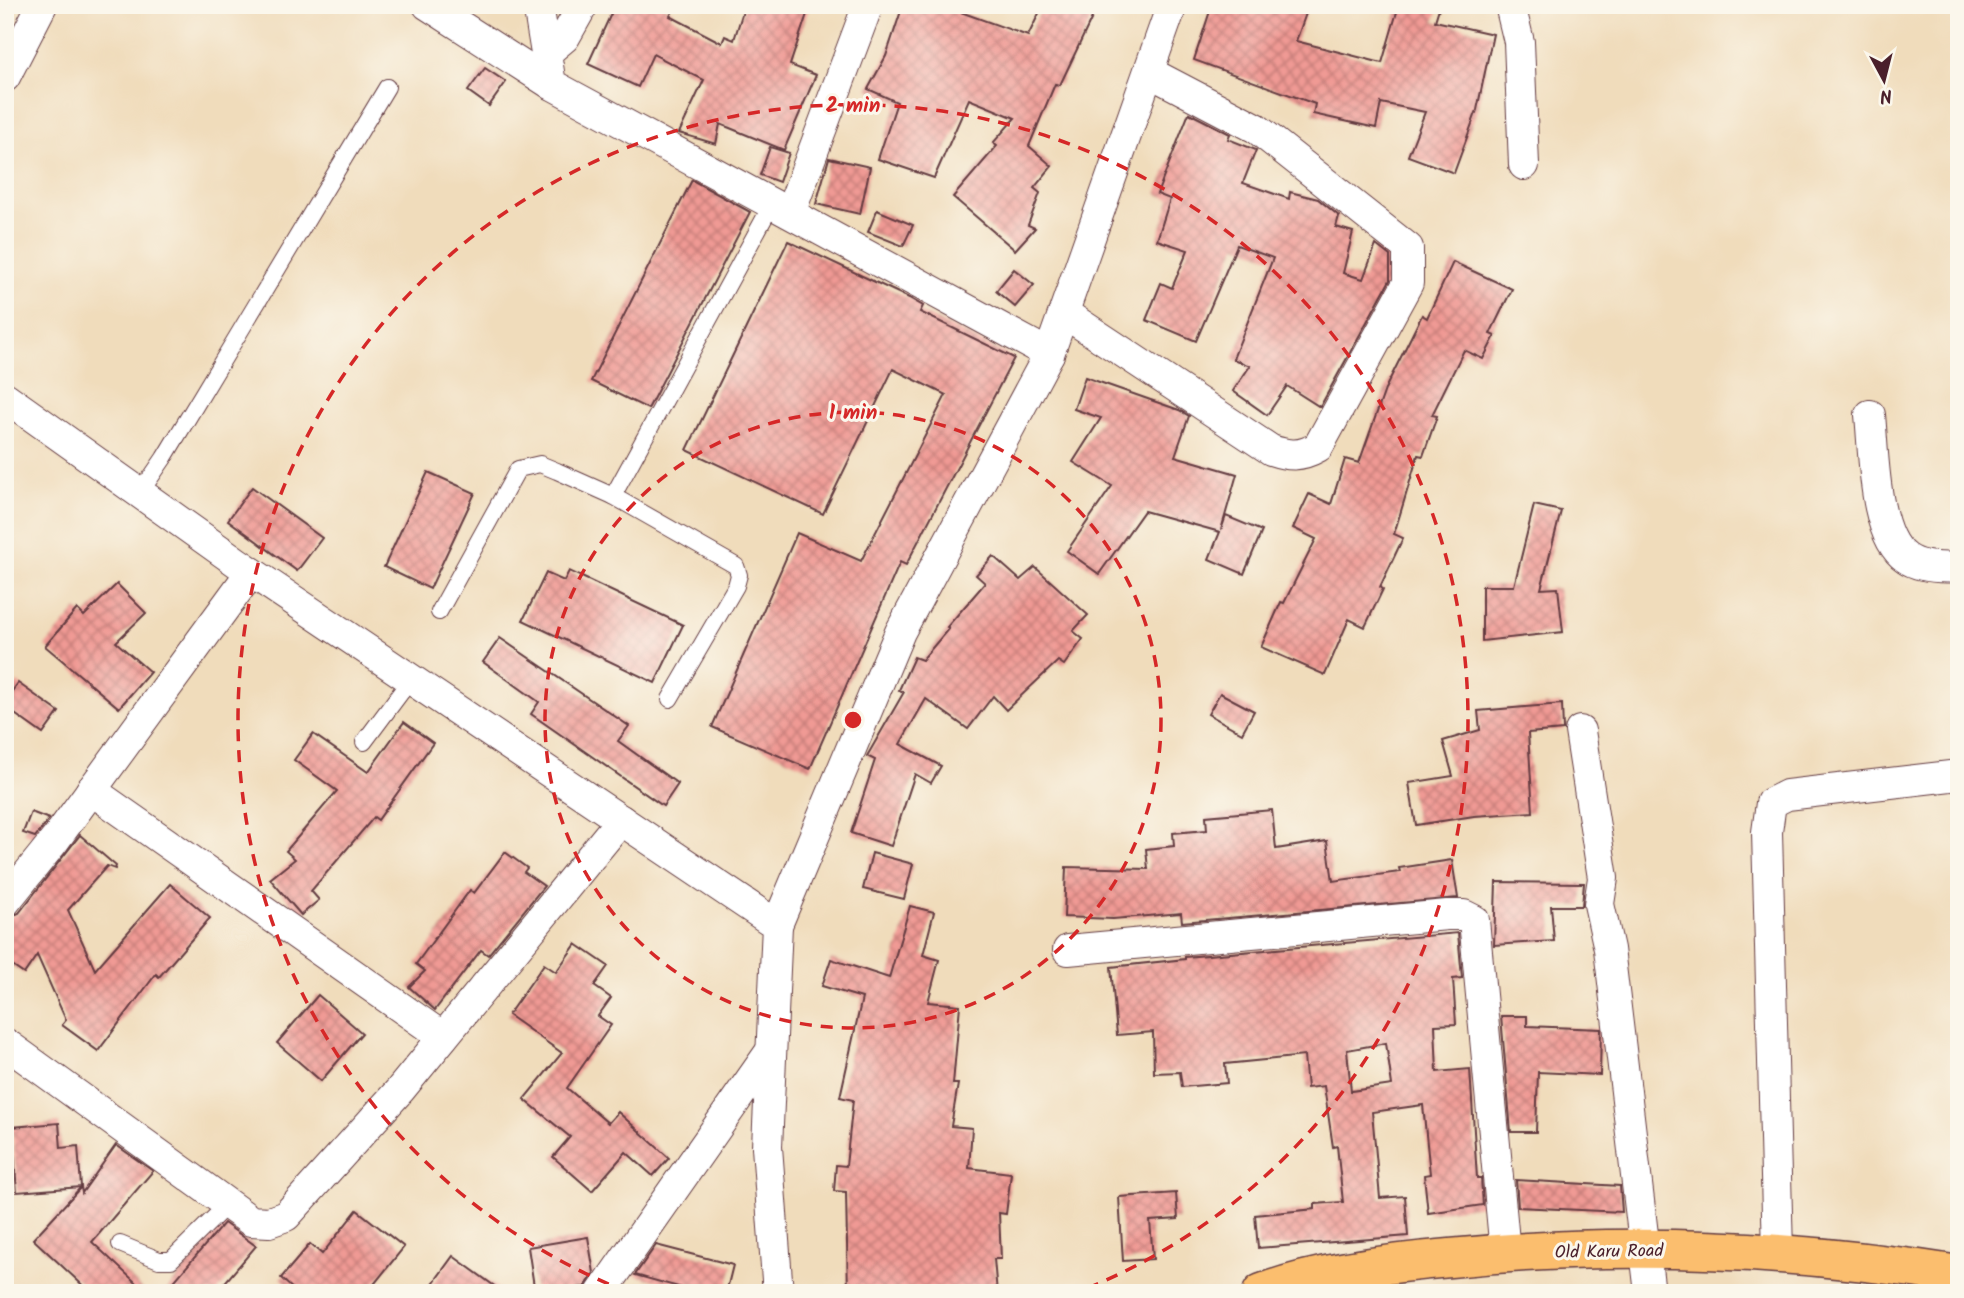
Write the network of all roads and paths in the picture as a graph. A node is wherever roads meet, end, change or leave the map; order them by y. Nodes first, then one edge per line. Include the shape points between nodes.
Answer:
1 (42, 5) edge
2 (428, 5) edge
3 (538, 5) edge
4 (583, 5) edge
5 (868, 5) edge
6 (1172, 5) edge
7 (1510, 5) edge
8 (12, 46) edge
9 (546, 53) junction
10 (1149, 72) junction
11 (5, 77) edge
12 (551, 84) junction
13 (387, 87) dead end
14 (1524, 165) dead end
15 (781, 208) junction
16 (1064, 313) junction
17 (1049, 354) junction
18 (5, 397) edge
19 (1870, 415) dead end
20 (140, 493) junction
21 (613, 496) junction
22 (1959, 567) edge
23 (251, 572) junction
24 (439, 612) dead end
25 (411, 679) junction
26 (670, 699) dead end
27 (1580, 732) dead end
28 (364, 741) dead end
29 (1959, 775) edge
30 (91, 790) junction
31 (621, 820) junction
32 (5, 902) edge
33 (777, 925) junction
34 (1068, 950) dead end
35 (443, 1037) junction
36 (5, 1043) edge
37 (771, 1050) junction
38 (228, 1204) junction
39 (120, 1244) dead end
40 (1645, 1250) junction
41 (1505, 1252) junction
42 (1778, 1252) junction
43 (1959, 1275) edge
44 (601, 1293) edge
45 (778, 1293) edge
46 (1262, 1293) edge
47 (1650, 1293) edge

1 - 8 street
2 - 12 street
3 - 9 street
4 - 9 street via 565,37
5 - 15 street
6 - 10 street
7 - 14 street via 1519,42
8 - 11 street
9 - 12 street
10 - 16 street
10 - 16 street via 1256,128 1408,248 1408,283 1318,447 1290,456 1271,450
12 - 15 street
13 - 20 lane
15 - 17 street
15 - 21 lane
16 - 17 street
17 - 33 street via 900,632
18 - 20 street
19 - 22 street via 1883,524 1892,544 1906,559
20 - 23 street
21 - 24 lane via 540,464 518,469
21 - 26 lane via 736,566 739,575
23 - 25 street
23 - 30 street
25 - 28 lane
25 - 31 street
27 - 40 street via 1603,878 1600,904
29 - 42 street via 1787,795 1771,803
30 - 32 street
30 - 35 street
31 - 33 street
31 - 35 street
33 - 37 street
34 - 41 street via 1447,915 1474,920
35 - 38 street via 286,1216 269,1223 251,1221
36 - 38 street
37 - 44 street
37 - 45 street via 767,1147
38 - 39 lane via 171,1260 159,1260
40 - 41 main road, Old Karu Road
40 - 42 main road, Old Karu Road
40 - 47 street
41 - 46 main road, Old Karu Road via 1393,1263
42 - 43 main road, Old Karu Road

